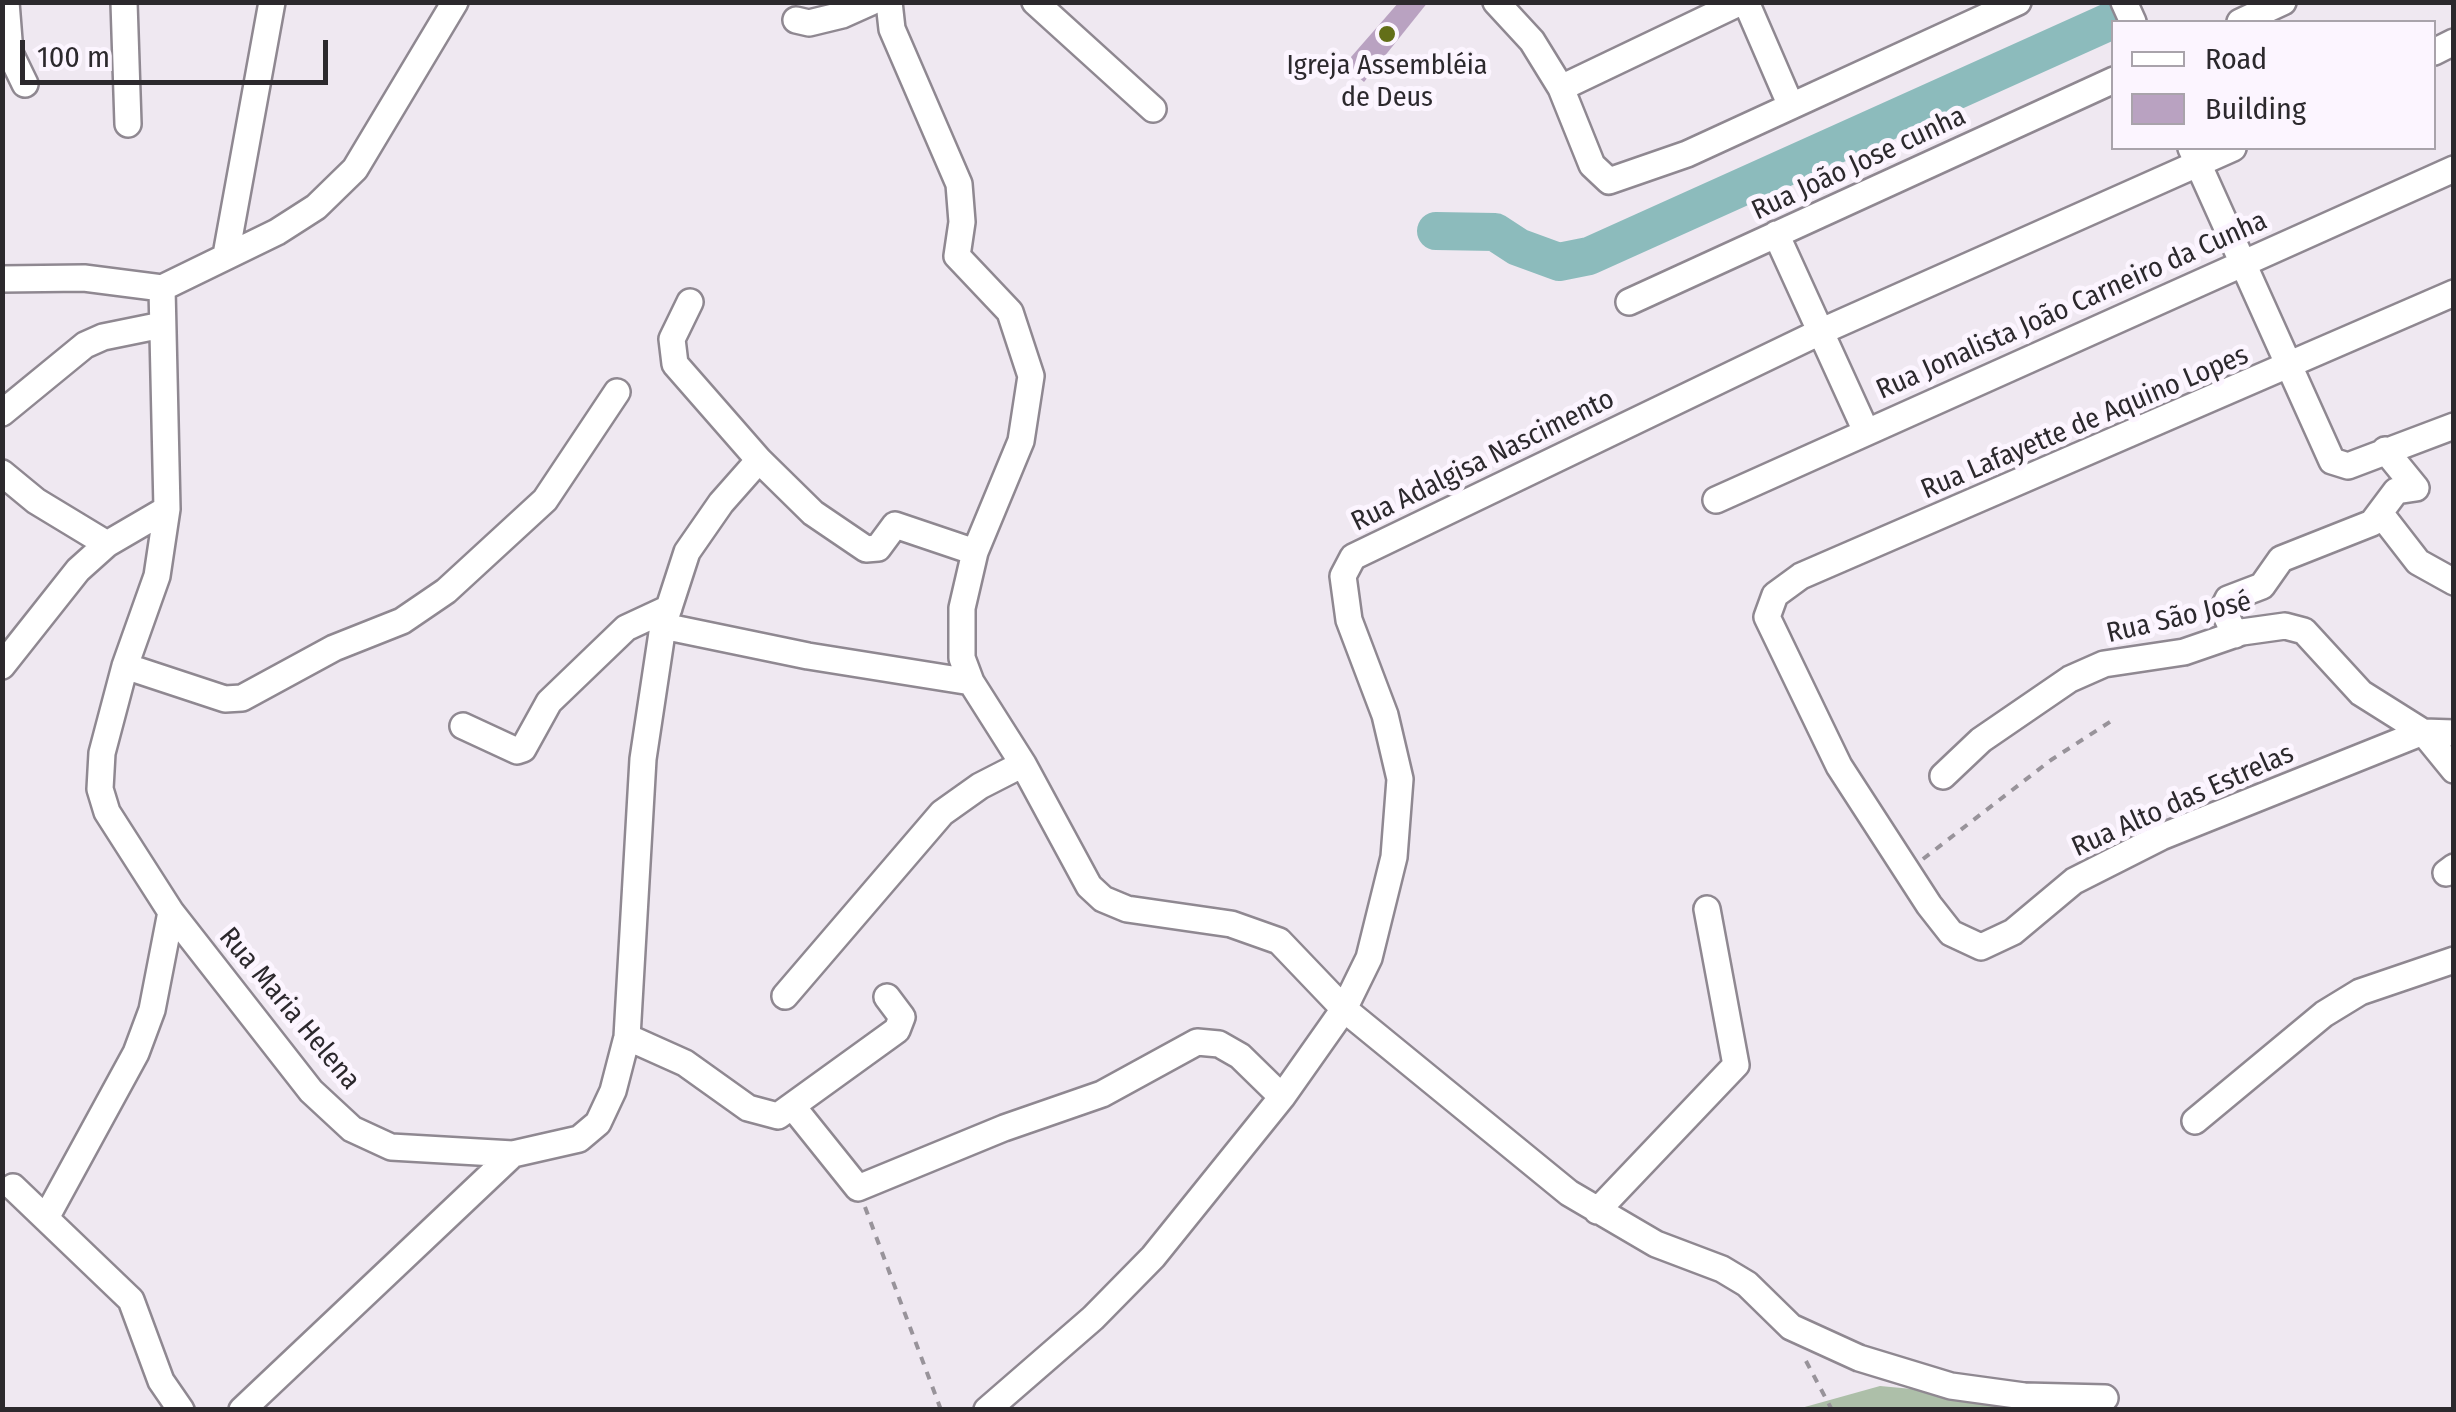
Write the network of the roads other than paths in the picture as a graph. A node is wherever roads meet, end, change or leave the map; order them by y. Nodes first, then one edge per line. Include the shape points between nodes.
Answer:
1 (6, 2) edge
2 (124, 2) edge
3 (272, 2) edge
4 (455, 2) edge
5 (871, 2) edge
6 (889, 2) edge
7 (1035, 2) edge
8 (1496, 2) edge
9 (1744, 2) edge
10 (2018, 2) edge
11 (2284, 2) edge
12 (796, 20) dead end
13 (2244, 20) edge
14 (2111, 81) edge
15 (24, 84) dead end
16 (1560, 88) junction
17 (1791, 106) junction
18 (1153, 109) dead end
19 (128, 124) dead end
20 (2224, 150) edge
21 (2195, 156) edge
22 (2454, 168) edge
23 (1776, 234) junction
24 (226, 255) junction
25 (2246, 264) junction
26 (2, 279) edge
27 (162, 288) junction
28 (2454, 294) edge
29 (690, 302) dead end
30 (1629, 302) dead end
31 (162, 325) junction
32 (1820, 332) junction
33 (2292, 366) junction
34 (618, 392) dead end
35 (2, 413) edge
36 (2454, 426) edge
37 (1864, 429) junction
38 (2386, 450) junction
39 (759, 460) junction
40 (2, 474) edge
41 (1716, 500) dead end
42 (166, 509) junction
43 (2380, 514) junction
44 (107, 544) junction
45 (975, 552) junction
46 (2454, 582) edge
47 (666, 616) junction
48 (1768, 628) joint
49 (2235, 635) junction
50 (2, 666) edge
51 (125, 666) junction
52 (971, 682) junction
53 (463, 726) dead end
54 (2423, 732) junction
55 (2454, 733) edge
56 (1023, 764) junction
57 (2454, 770) edge
58 (1943, 776) dead end
59 (1707, 910) dead end
60 (172, 912) junction
61 (2454, 960) edge
62 (785, 996) dead end
63 (888, 996) dead end
64 (1344, 1010) junction
65 (627, 1038) junction
66 (1282, 1098) junction
67 (793, 1107) junction
68 (2195, 1121) dead end
69 (513, 1154) junction
70 (14, 1187) dead end
71 (1597, 1211) junction
72 (48, 1216) junction
73 (2105, 1398) dead end
74 (181, 1410) edge
75 (242, 1410) edge
76 (987, 1410) edge

1 - 15 street via 10,53
2 - 19 street
3 - 24 street
4 - 24 street via 355,169 316,207
5 - 12 street via 809,23
6 - 45 street via 892,29 959,184 957,256 1010,312 1030,376 1021,441
7 - 18 street
8 - 16 street via 1532,41
9 - 16 street
9 - 17 street
10 - 17 street
11 - 13 street
14 - 23 street, Rua João Jose cunha
16 - 17 street via 1592,165 1609,181 1688,154
20 - 21 street, Rua Adalgisa Nascimento
21 - 25 street
21 - 32 street, Rua Adalgisa Nascimento
22 - 25 street, Rua Jonalista João Carneiro da Cunha
23 - 30 street, Rua João Jose cunha
23 - 32 street
24 - 27 street
25 - 33 street
25 - 37 street, Rua Jonalista João Carneiro da Cunha
26 - 27 street via 84,278
27 - 31 street, Rua Maria Helena
28 - 33 street, Rua Lafayette de Aquino Lopes
29 - 39 street via 672,339 675,364
31 - 35 street via 85,345
31 - 42 street, Rua Maria Helena
32 - 37 street
32 - 64 street, Rua Adalgisa Nascimento via 1363,548 1346,565 1349,620 1390,729 1400,779 1378,935
33 - 38 street via 2332,461 2343,466
33 - 48 street, Rua Lafayette de Aquino Lopes via 1801,576 1776,594
34 - 51 street via 535,510 402,621 334,648 242,698 225,699
36 - 38 street
37 - 41 street, Rua Jonalista João Carneiro da Cunha
38 - 43 street via 2416,488 2396,491
39 - 45 street via 814,513 866,549 878,548 896,524
39 - 47 street, Rua Maria Helena via 700,530
40 - 44 street
42 - 44 street
42 - 51 street, Rua Maria Helena via 157,576
43 - 46 street via 2418,562
43 - 49 street via 2281,560 2262,586 2228,599 2223,609
44 - 50 street via 46,605
45 - 52 street via 960,628
47 - 52 street via 808,656
47 - 53 street via 626,628 549,702 523,750
47 - 65 street, Rua Maria Helena via 643,759
48 - 54 street, Rua Alto das Estrelas via 1839,766 1950,933 1982,946 1998,942 2074,881 2161,837
49 - 54 street, Rua São José via 2285,626 2304,631 2360,693
49 - 58 street, Rua São José via 2184,652 2104,664 2070,679 1981,740
51 - 60 street, Rua Maria Helena via 102,753 100,789 126,844
52 - 56 street
54 - 55 street, Rua Alto das Estrelas
54 - 57 street
56 - 62 street via 942,813
56 - 64 street via 1080,876 1103,899 1126,910 1268,934
59 - 71 street via 1736,1065
60 - 69 street, Rua Maria Helena via 311,1090 352,1128 392,1147
60 - 72 street via 152,1010 136,1052
61 - 68 street via 2397,977 2336,1007
63 - 67 street via 902,1017 898,1030
64 - 66 street, Rua Adalgisa Nascimento
64 - 71 street
65 - 67 street via 685,1063 761,1114 778,1116
65 - 69 street, Rua Maria Helena via 598,1123 564,1144
66 - 67 street via 1240,1056 1197,1042 1102,1094 858,1188
66 - 76 street, Rua Adalgisa Nascimento via 1154,1258
69 - 75 street
70 - 72 street
71 - 73 street via 1656,1244 1722,1269 1791,1326 1859,1358 1919,1378 2024,1396
72 - 74 street via 132,1300 161,1380

